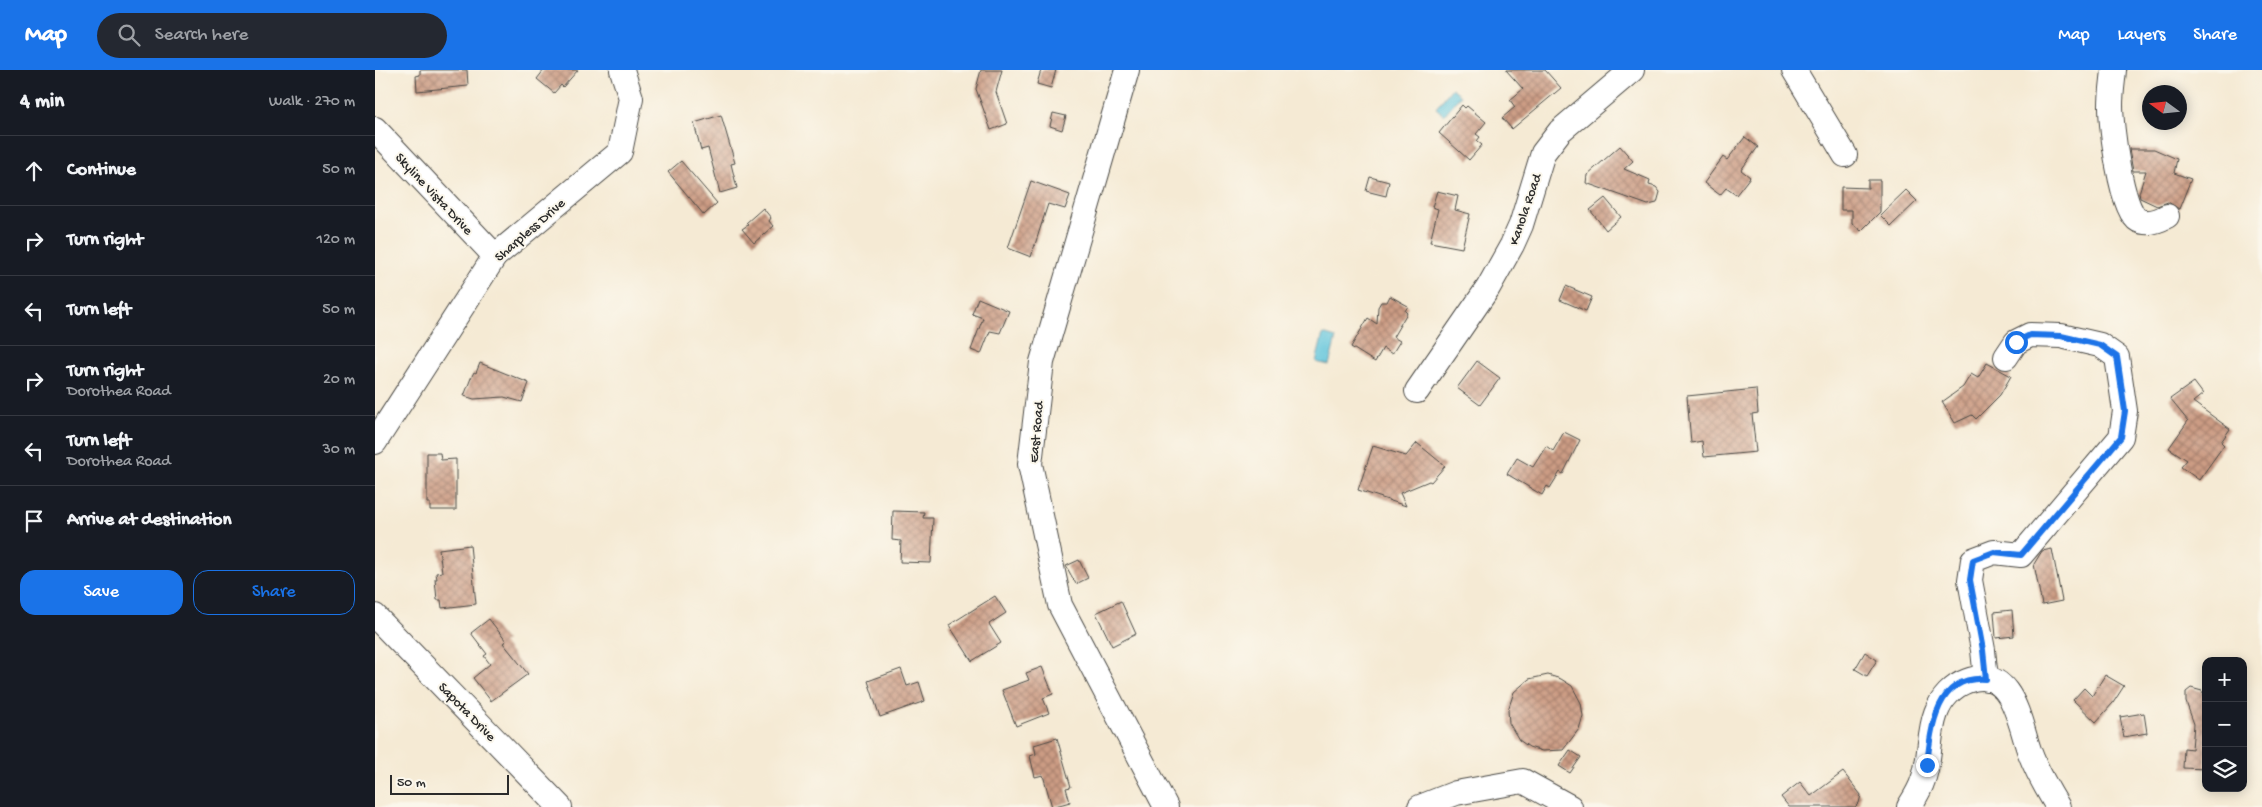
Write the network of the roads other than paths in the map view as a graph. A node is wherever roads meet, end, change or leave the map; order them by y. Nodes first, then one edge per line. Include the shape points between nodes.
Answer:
1 (622, 70) edge
2 (1127, 70) edge
3 (1632, 70) edge
4 (1794, 70) edge
5 (2114, 70) edge
6 (375, 129) edge
7 (1845, 155) dead end
8 (2167, 216) dead end
9 (495, 256) junction
10 (2006, 357) dead end
11 (1417, 391) dead end
12 (375, 442) edge
13 (375, 616) edge
14 (1986, 679) junction
15 (561, 807) edge
16 (1166, 807) edge
17 (1420, 807) edge
18 (1570, 807) edge
19 (1909, 807) edge
20 (2058, 807) edge

1 - 9 street, Sharpless Drive via 631,98 620,152
2 - 16 street, East Road via 1042,362 1030,464 1060,605
3 - 11 street, Kanola Road via 1560,131 1543,153 1512,245 1488,288
4 - 7 street
5 - 8 street via 2112,122 2129,210 2137,220 2154,223
6 - 9 street, Skyline Vista Drive
9 - 12 street, Sharpless Drive
10 - 14 street via 2016,342 2030,335 2061,336 2100,345 2117,357 2125,411 2121,437 2021,555 1994,552 1973,560 1970,580
13 - 15 street, Sapota Drive
14 - 19 street via 1962,682 1943,700 1932,725 1923,781
14 - 20 street via 2005,688 2012,699 2036,770
17 - 18 street via 1456,793 1523,781

